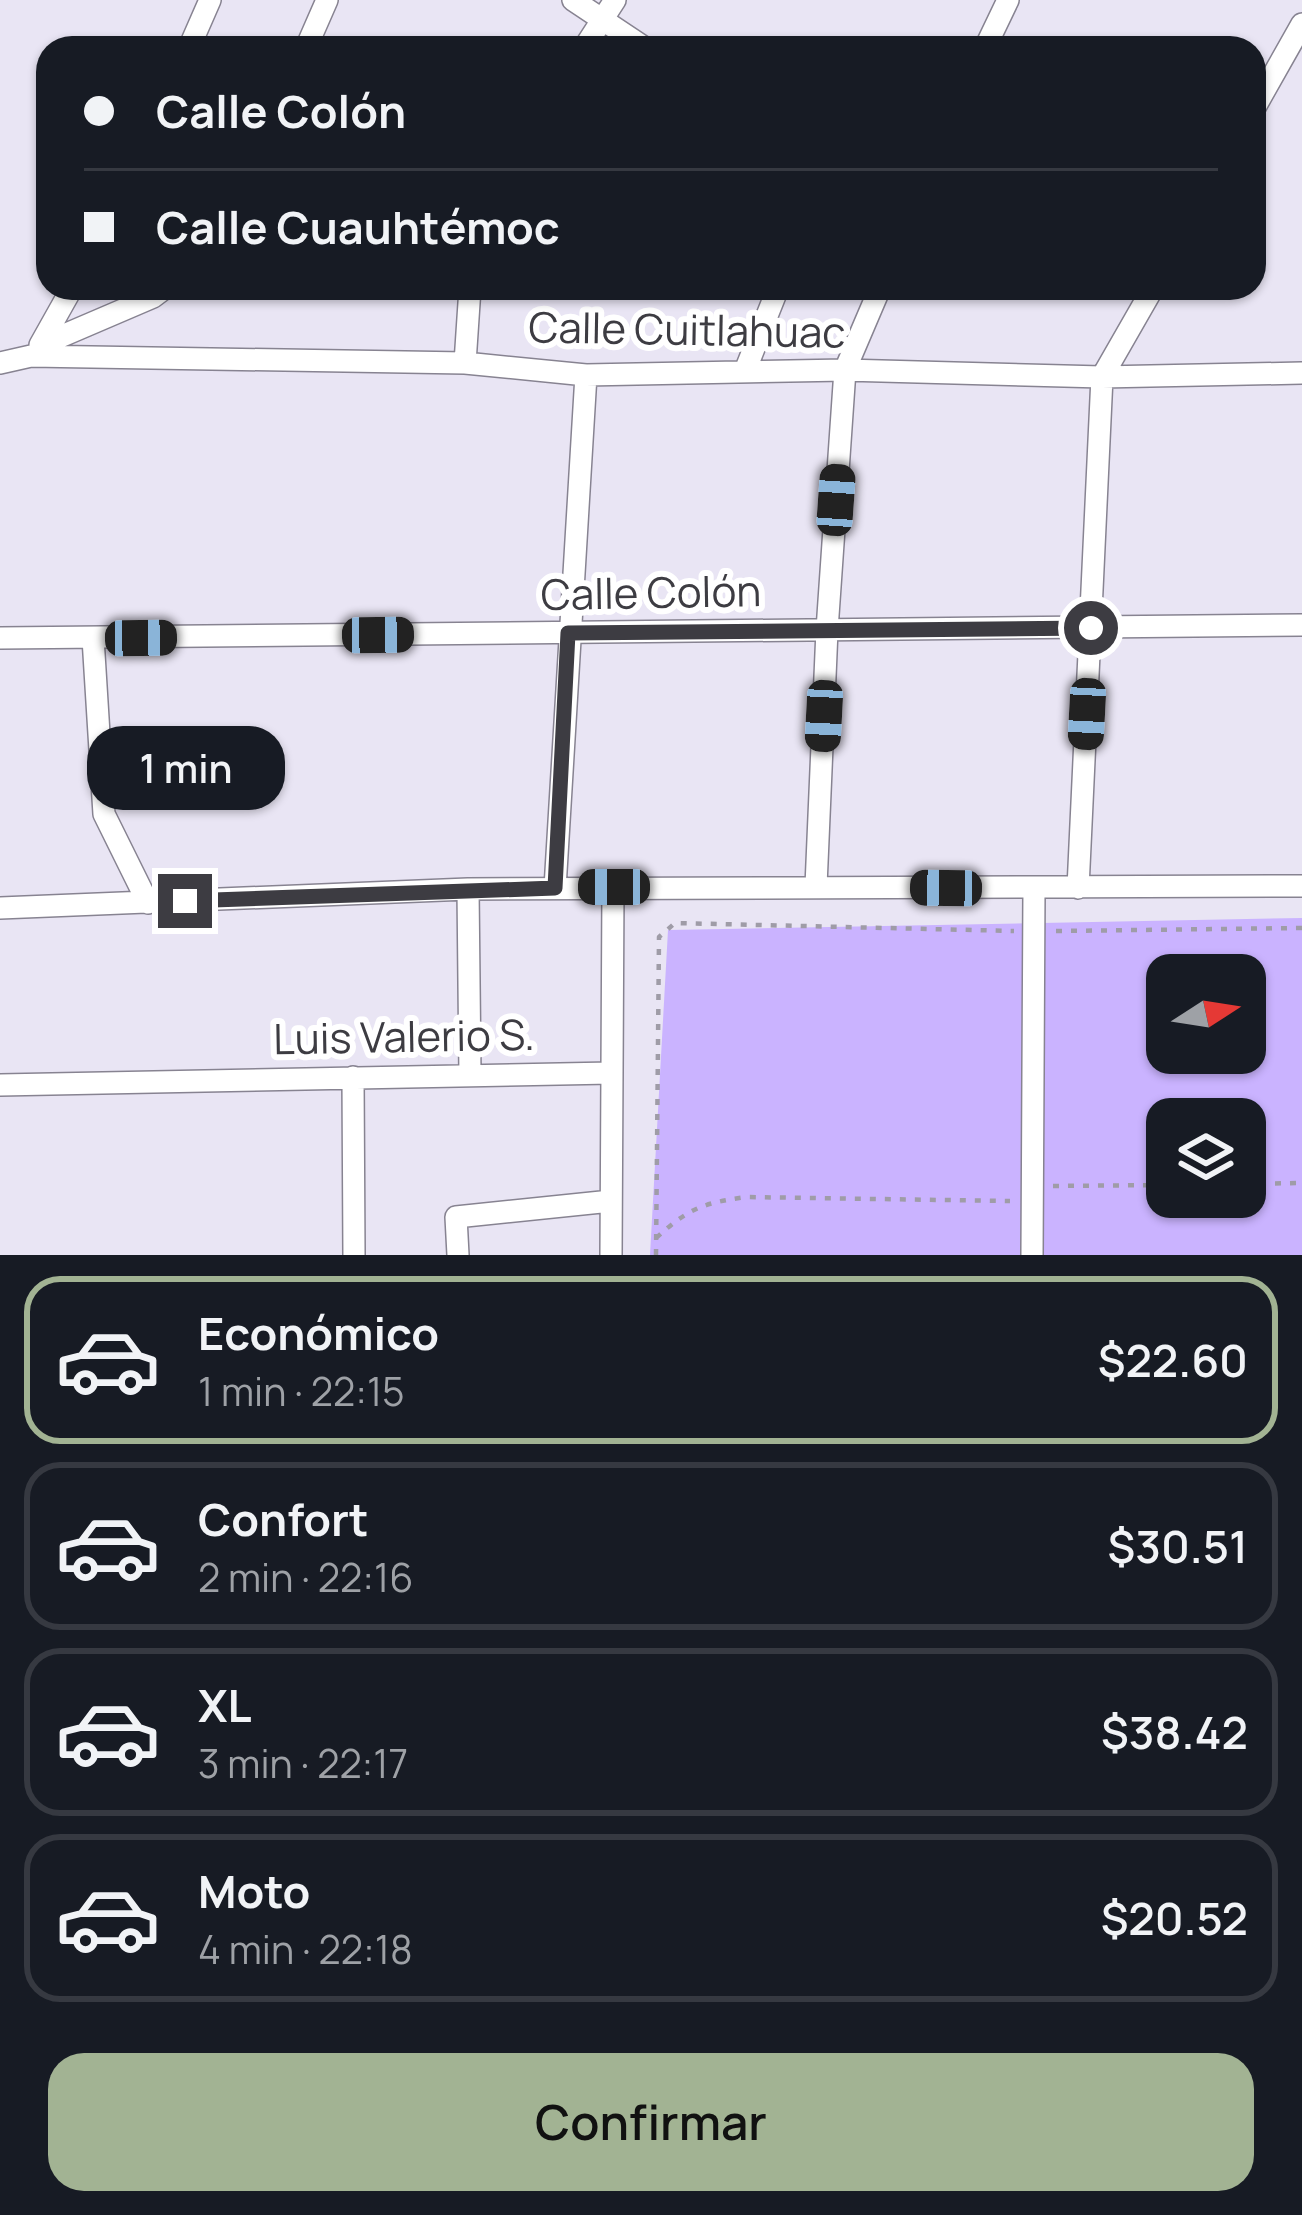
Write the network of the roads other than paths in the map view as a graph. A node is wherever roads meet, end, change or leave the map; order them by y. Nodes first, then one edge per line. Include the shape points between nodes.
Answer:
1 (209, 0) edge
2 (327, 0) edge
3 (573, 0) edge
4 (1007, 0) edge
5 (609, 9) edge
6 (1302, 24) edge
7 (194, 36) edge
8 (311, 36) edge
9 (592, 36) edge
10 (634, 36) edge
11 (991, 36) edge
12 (1266, 88) edge
13 (65, 300) edge
14 (146, 300) edge
15 (469, 300) edge
16 (773, 300) edge
17 (875, 300) edge
18 (1146, 300) edge
19 (36, 350) junction
20 (0, 363) edge
21 (465, 363) junction
22 (845, 370) junction
23 (746, 371) junction
24 (1302, 373) edge
25 (586, 375) junction
26 (1102, 377) junction
27 (1302, 625) edge
28 (1091, 628) junction
29 (827, 630) junction
30 (568, 633) junction
31 (0, 638) edge
32 (93, 638) junction
33 (816, 886) junction
34 (1302, 886) edge
35 (614, 887) junction
36 (555, 888) junction
37 (1078, 888) junction
38 (468, 889) junction
39 (1034, 889) junction
40 (148, 903) junction
41 (0, 908) edge
42 (611, 1073) junction
43 (470, 1075) junction
44 (353, 1077) junction
45 (0, 1084) edge
46 (611, 1202) junction
47 (354, 1255) edge
48 (458, 1255) edge
49 (611, 1255) edge
50 (1032, 1255) edge

1 - 7 street
2 - 8 street
3 - 5 street
4 - 11 street
5 - 9 street
5 - 10 street
6 - 12 street
13 - 19 street
14 - 19 street
15 - 21 street
16 - 23 street
17 - 22 street
18 - 26 street
19 - 20 street, Calle Cuitlahuac
19 - 21 street, Calle Cuitlahuac
21 - 25 street, Calle Cuitlahuac
22 - 23 street, Calle Cuitlahuac
22 - 26 street, Calle Cuitlahuac
22 - 29 street
23 - 25 street, Calle Cuitlahuac
24 - 26 street, Calle Cuitlahuac
25 - 30 street
26 - 28 street
27 - 28 street, Calle Colón
28 - 29 street, Calle Colón
28 - 37 street
29 - 30 street, Calle Colón
29 - 33 street
30 - 32 street, Calle Colón
30 - 36 street
31 - 32 street, Calle Colón
32 - 40 street via 104,814
33 - 35 street
33 - 39 street
34 - 37 street
35 - 36 street
35 - 42 street
36 - 38 street
37 - 39 street
38 - 40 street
38 - 43 street
39 - 50 street
40 - 41 street
42 - 43 street, Luis Valerio S.
42 - 46 street
43 - 44 street, Luis Valerio S.
44 - 45 street, Luis Valerio S.
44 - 47 street
46 - 48 street via 456,1217
46 - 49 street

